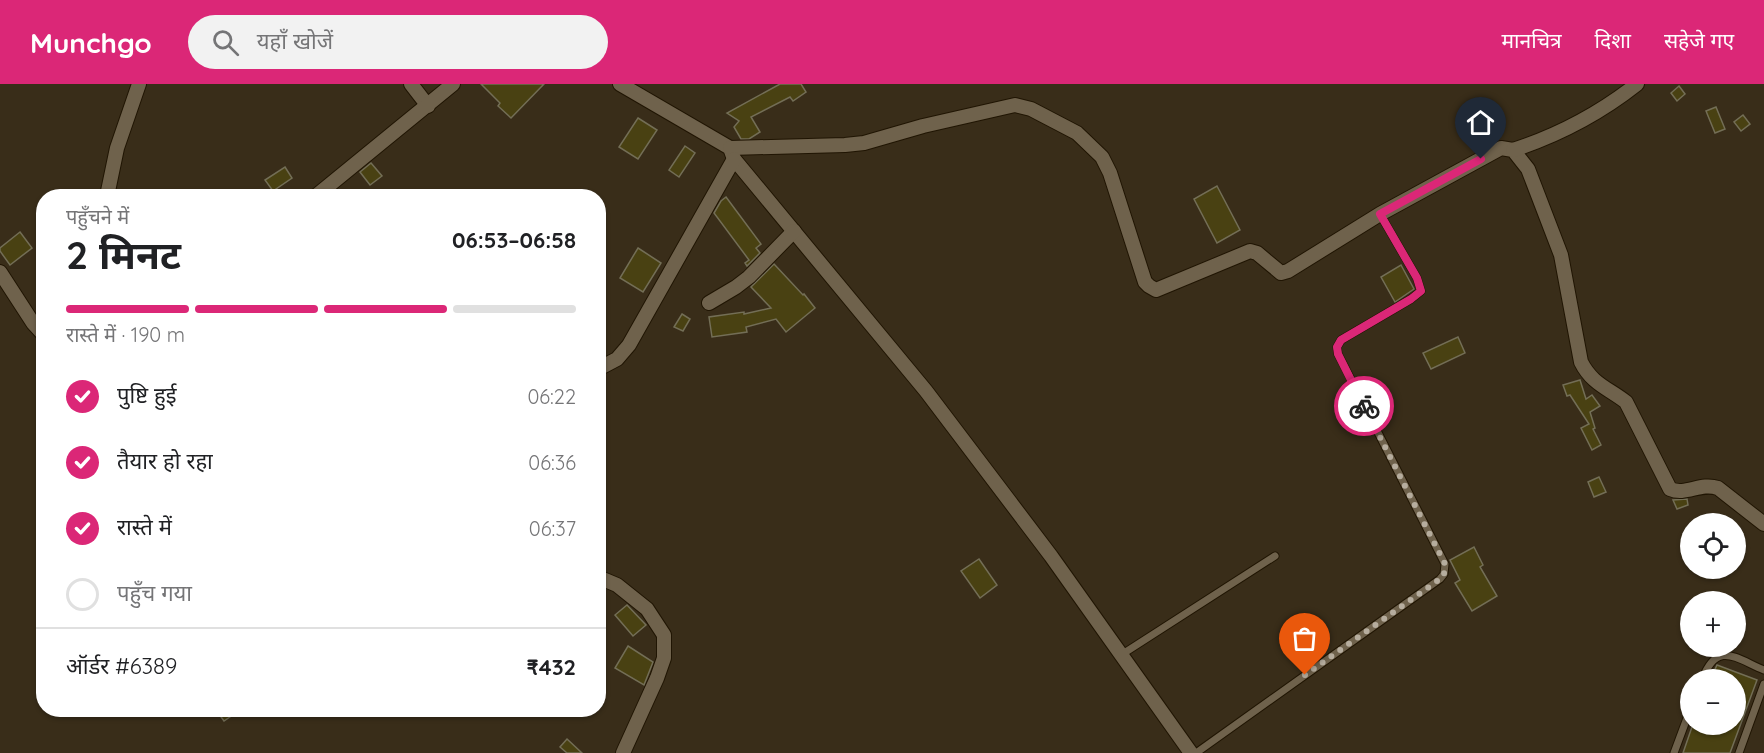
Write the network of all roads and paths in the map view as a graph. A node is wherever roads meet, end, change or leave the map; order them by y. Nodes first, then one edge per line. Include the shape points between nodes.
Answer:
1 (139, 84) edge
2 (411, 84) edge
3 (453, 84) edge
4 (620, 84) edge
5 (1637, 84) edge
6 (428, 106) junction
7 (1513, 150) junction
8 (732, 153) junction
9 (108, 189) edge
10 (325, 189) edge
11 (1380, 214) junction
12 (794, 231) junction
13 (0, 272) edge
14 (709, 303) dead end
15 (36, 326) edge
16 (606, 365) edge
17 (1764, 524) edge
18 (1275, 556) dead end
19 (606, 580) edge
20 (1121, 655) junction
21 (1708, 669) edge
22 (1764, 670) edge
23 (1764, 684) edge
24 (1681, 735) edge
25 (622, 753) edge
26 (1191, 753) edge
27 (1196, 753) edge
28 (1674, 753) edge
29 (1739, 753) edge

1 - 9 street via 117,148
2 - 6 street
3 - 6 street
4 - 8 street
5 - 7 street via 1574,125
6 - 10 street
7 - 11 street via 1501,148
7 - 17 street via 1528,169 1561,255 1586,373 1626,402 1670,489 1677,492 1710,485
8 - 11 street via 845,145 998,108 1015,105 1032,109 1077,133 1102,157 1145,282 1155,290 1251,251 1281,273 1288,271
8 - 12 street
8 - 16 street via 629,345
11 - 27 lane via 1421,291 1341,340 1338,354 1445,564 1444,574
12 - 14 street via 749,277
12 - 20 street via 926,391
13 - 15 street
18 - 20 lane
19 - 25 street via 647,609 664,635 664,658 657,678
20 - 26 street
21 - 22 lane via 1712,660 1727,655
23 - 29 lane
24 - 28 lane

